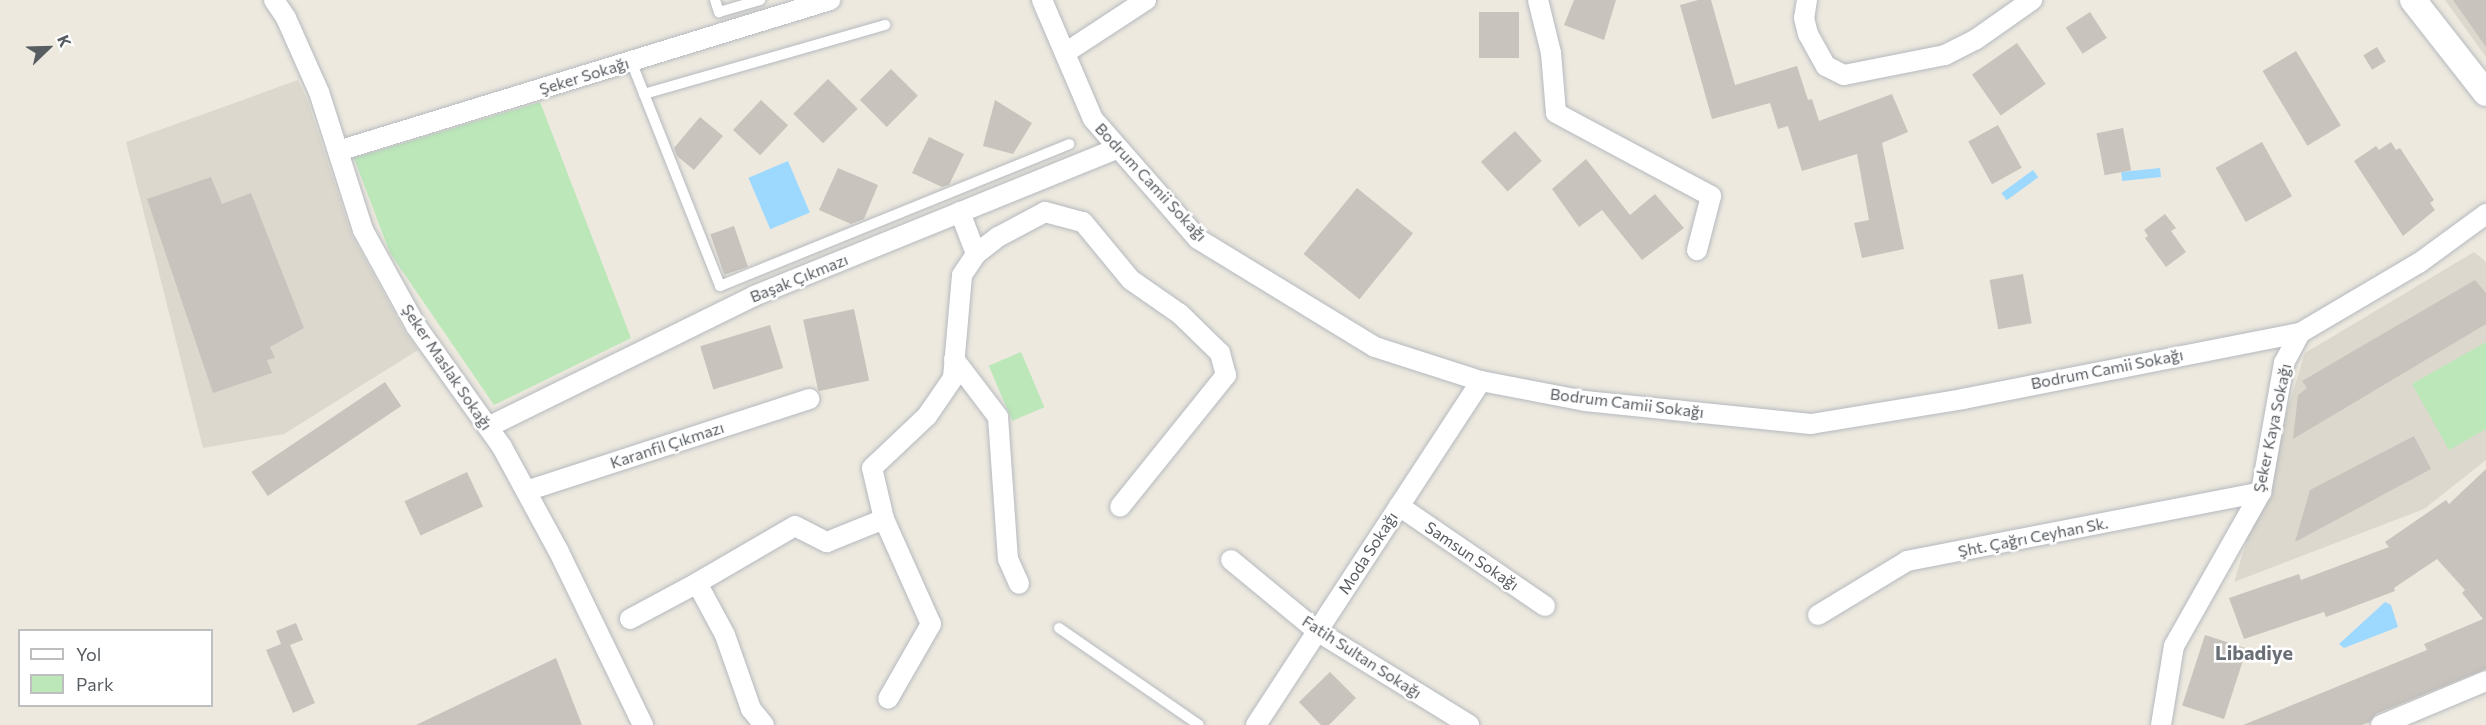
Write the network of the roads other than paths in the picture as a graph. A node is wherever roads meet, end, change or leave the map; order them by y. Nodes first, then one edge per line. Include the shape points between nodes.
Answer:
1 (274, 0) edge
2 (715, 0) edge
3 (760, 0) edge
4 (830, 0) edge
5 (1042, 0) edge
6 (1146, 0) edge
7 (1538, 0) edge
8 (1807, 0) edge
9 (2032, 0) edge
10 (2413, 0) edge
11 (885, 25) dead end
12 (1065, 53) junction
13 (631, 61) junction
14 (2486, 93) edge
15 (644, 94) junction
16 (1069, 144) dead end
17 (1118, 148) junction
18 (338, 151) junction
19 (960, 212) junction
20 (2486, 214) edge
21 (1697, 250) dead end
22 (976, 254) junction
23 (2300, 333) junction
24 (954, 358) junction
25 (1481, 381) junction
26 (809, 399) dead end
27 (488, 427) junction
28 (526, 491) junction
29 (2261, 492) junction
30 (1399, 506) junction
31 (1120, 507) dead end
32 (884, 519) junction
33 (1231, 560) dead end
34 (697, 583) junction
35 (1019, 584) dead end
36 (1545, 606) dead end
37 (1818, 615) dead end
38 (630, 619) dead end
39 (1059, 628) dead end
40 (1317, 631) junction
41 (2486, 681) edge
42 (888, 699) dead end
43 (643, 725) edge
44 (764, 725) edge
45 (1199, 725) edge
46 (1256, 725) edge
47 (1469, 725) edge
48 (2162, 725) edge
49 (2381, 725) edge

1 - 18 street, Şeker Maslak Sokağı via 319,92
2 - 3 lane via 719,12
4 - 13 street, Şeker Sokağı
5 - 12 street, Bodrum Camii Sokağı
6 - 12 street
7 - 21 street via 1551,53 1556,113 1711,196
8 - 9 street via 1804,18 1808,34 1826,66 1844,75 1945,55 1975,40
10 - 14 street
11 - 15 lane
12 - 17 street, Bodrum Camii Sokağı via 1093,119
13 - 15 lane
13 - 18 street, Şeker Sokağı
15 - 16 lane via 720,286
17 - 19 street, Başak Çıkmazı
17 - 25 street, Bodrum Camii Sokağı via 1198,239 1375,347
18 - 27 street, Şeker Maslak Sokağı via 363,230 416,326
19 - 22 street
19 - 27 street, Başak Çıkmazı via 754,296
20 - 23 street via 2419,263
22 - 24 street via 962,275
22 - 31 street via 998,237 1045,212 1083,222 1131,280 1180,314 1220,354 1226,375
23 - 25 street, Bodrum Camii Sokağı via 1963,399 1811,424 1585,401
23 - 29 street, Şeker Kaya Sokağı via 2284,363
24 - 32 street via 953,378 927,416 872,468
24 - 35 street via 998,417 1008,559
25 - 30 street, Moda Sokağı
26 - 28 street, Karanfil Çıkmazı
27 - 28 street, Şeker Maslak Sokağı
28 - 43 street, Şeker Maslak Sokağı
29 - 37 street, Şht. Çağrı Ceyhan Sk. via 1907,561
29 - 48 street, Şeker Kaya Sokağı via 2175,646
30 - 36 street, Samsun Sokağı
30 - 40 street, Moda Sokağı
32 - 34 street via 827,542 795,526
32 - 42 street via 931,624
33 - 40 street, Fatih Sultan Sokağı
34 - 38 street
34 - 44 street via 725,635 751,709
39 - 45 lane
40 - 46 street, Moda Sokağı
40 - 47 street, Fatih Sultan Sokağı
41 - 49 street

